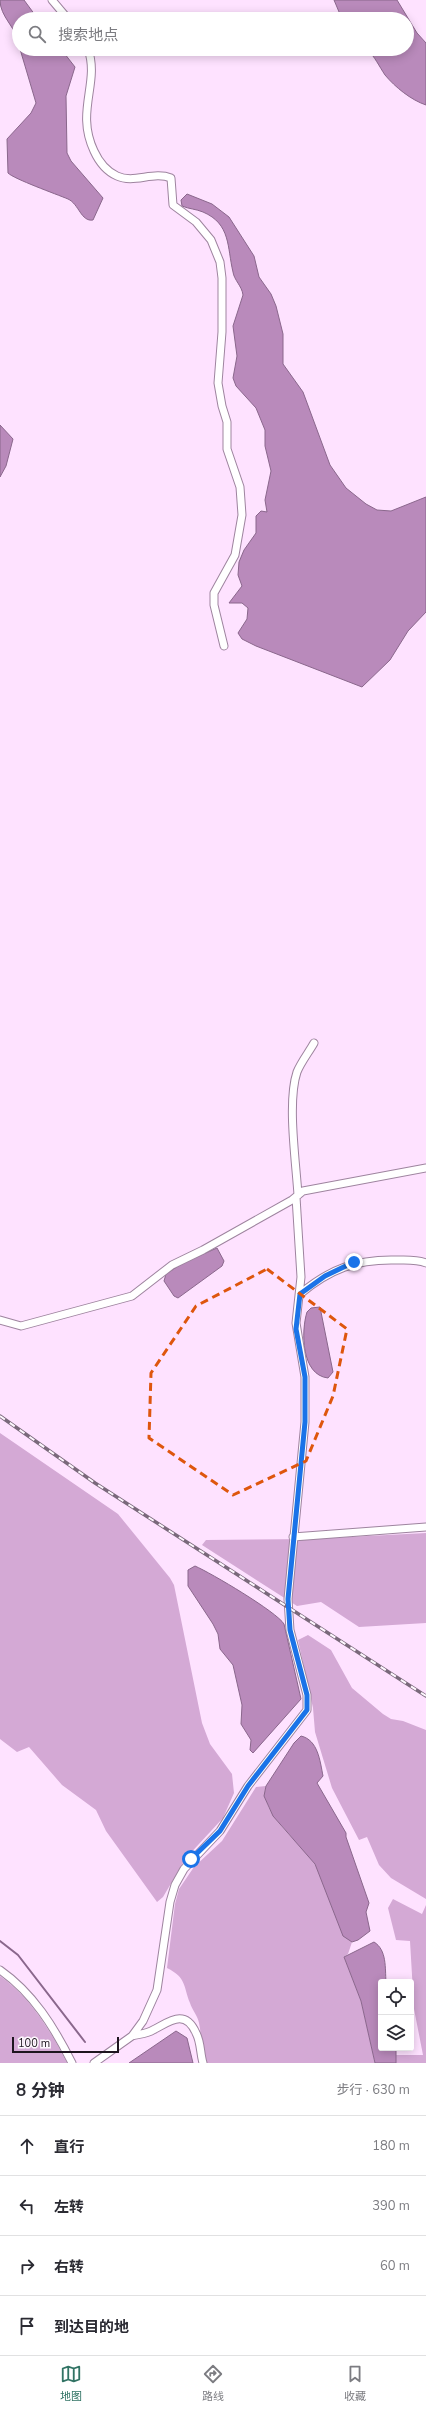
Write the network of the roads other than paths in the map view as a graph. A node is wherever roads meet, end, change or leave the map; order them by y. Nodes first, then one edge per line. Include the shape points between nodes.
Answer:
1 (52, 0) edge
2 (62, 12) edge
3 (89, 56) edge
4 (224, 646) dead end
5 (314, 1043) dead end
6 (426, 1168) edge
7 (297, 1196) junction
8 (426, 1263) edge
9 (300, 1294) junction
10 (0, 1320) edge
11 (426, 1527) edge
12 (292, 1537) junction
13 (0, 1970) edge
14 (132, 2036) junction
15 (72, 2063) edge
16 (94, 2063) edge
17 (203, 2063) edge

1 - 2 street
3 - 4 street via 92,69 85,113 86,127 98,159 110,172 125,179 158,176 171,178 173,205 205,231 214,245 220,262 222,318 218,383 227,422 227,449 240,487 242,515 235,554 214,593 214,605
5 - 7 street via 299,1068 296,1080 292,1118
6 - 7 street via 308,1189
7 - 9 street
7 - 10 street via 172,1265 132,1296 21,1326
8 - 9 street via 389,1260 354,1262 325,1276
9 - 12 street via 296,1329 305,1377 305,1422
11 - 12 street
12 - 14 street via 289,1625 307,1695 307,1710 248,1786 220,1831 187,1864 175,1884 157,1990 143,2022
13 - 15 street via 21,1986 38,2007
14 - 16 street
14 - 17 street via 152,2031 172,2018 181,2019 196,2033

